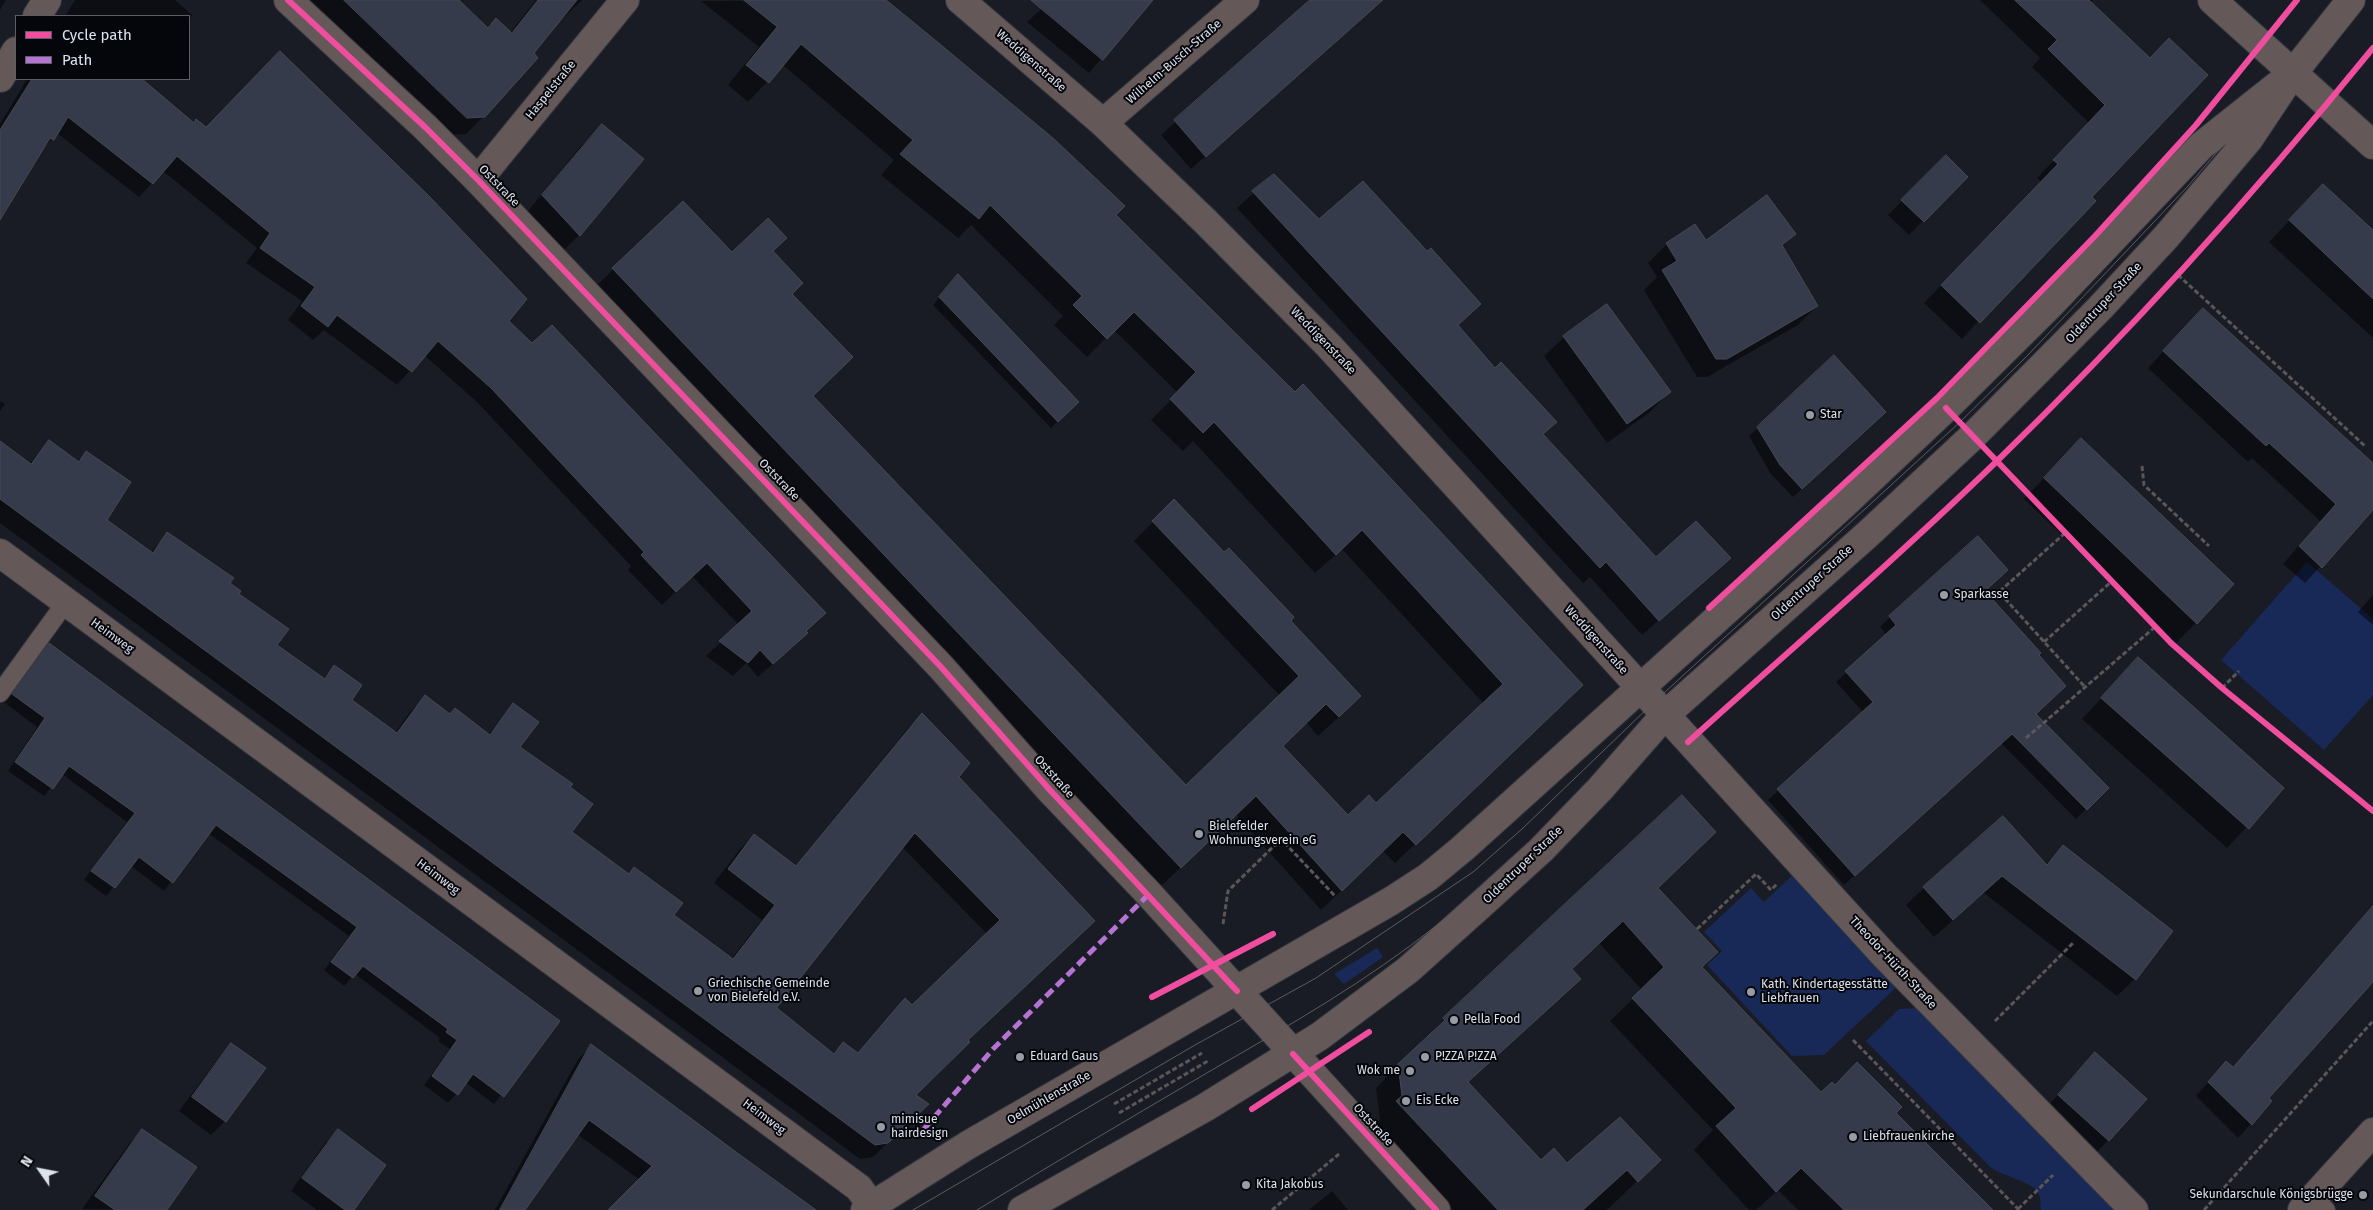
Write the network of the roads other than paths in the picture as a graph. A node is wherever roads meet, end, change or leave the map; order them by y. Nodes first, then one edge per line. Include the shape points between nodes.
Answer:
1 (47, 0) edge
2 (288, 0) edge
3 (625, 0) edge
4 (960, 0) edge
5 (1245, 0) edge
6 (2212, 0) edge
7 (2351, 0) edge
8 (38, 15) edge
9 (15, 53) edge
10 (2293, 73) junction
11 (0, 78) edge
12 (1103, 123) junction
13 (2373, 145) edge
14 (478, 180) junction
15 (0, 553) edge
16 (66, 602) junction
17 (1640, 689) junction
18 (0, 692) edge
19 (1662, 713) junction
20 (1237, 991) junction
21 (1293, 1054) junction
22 (2373, 1132) edge
23 (2314, 1206) edge
24 (868, 1208) edge
25 (1022, 1210) edge
26 (1436, 1210) edge
27 (2134, 1210) edge

1 - 8 street
2 - 14 street, Oststraße
3 - 14 street, Haspelstraße
4 - 12 street, Weddigenstraße
5 - 12 street, Wilhelm-Busch-Straße
6 - 10 street
7 - 10 street, Oldentruper Straße
9 - 11 street
10 - 13 street
10 - 17 street, Oldentruper Straße via 2201,146 2051,304 1952,401
10 - 19 street, Oldentruper Straße via 2249,139 2210,187 2040,369 1876,526
12 - 17 street, Weddigenstraße via 1205,221 1360,379
14 - 20 street, Oststraße via 941,667 1049,789
15 - 16 street, Heimweg
16 - 18 lane
16 - 24 street, Heimweg via 860,1188
17 - 19 street, Weddigenstraße
17 - 20 street, Oldentruper Straße via 1534,786 1428,876
19 - 21 street, Oldentruper Straße via 1600,789 1541,850 1408,970
19 - 27 street, Theodor-Hürth-Straße via 1912,984
20 - 21 street, Oststraße
20 - 24 street, Oelmühlenstraße via 968,1145
21 - 25 street via 1206,1107
21 - 26 street, Oststraße
22 - 23 street

